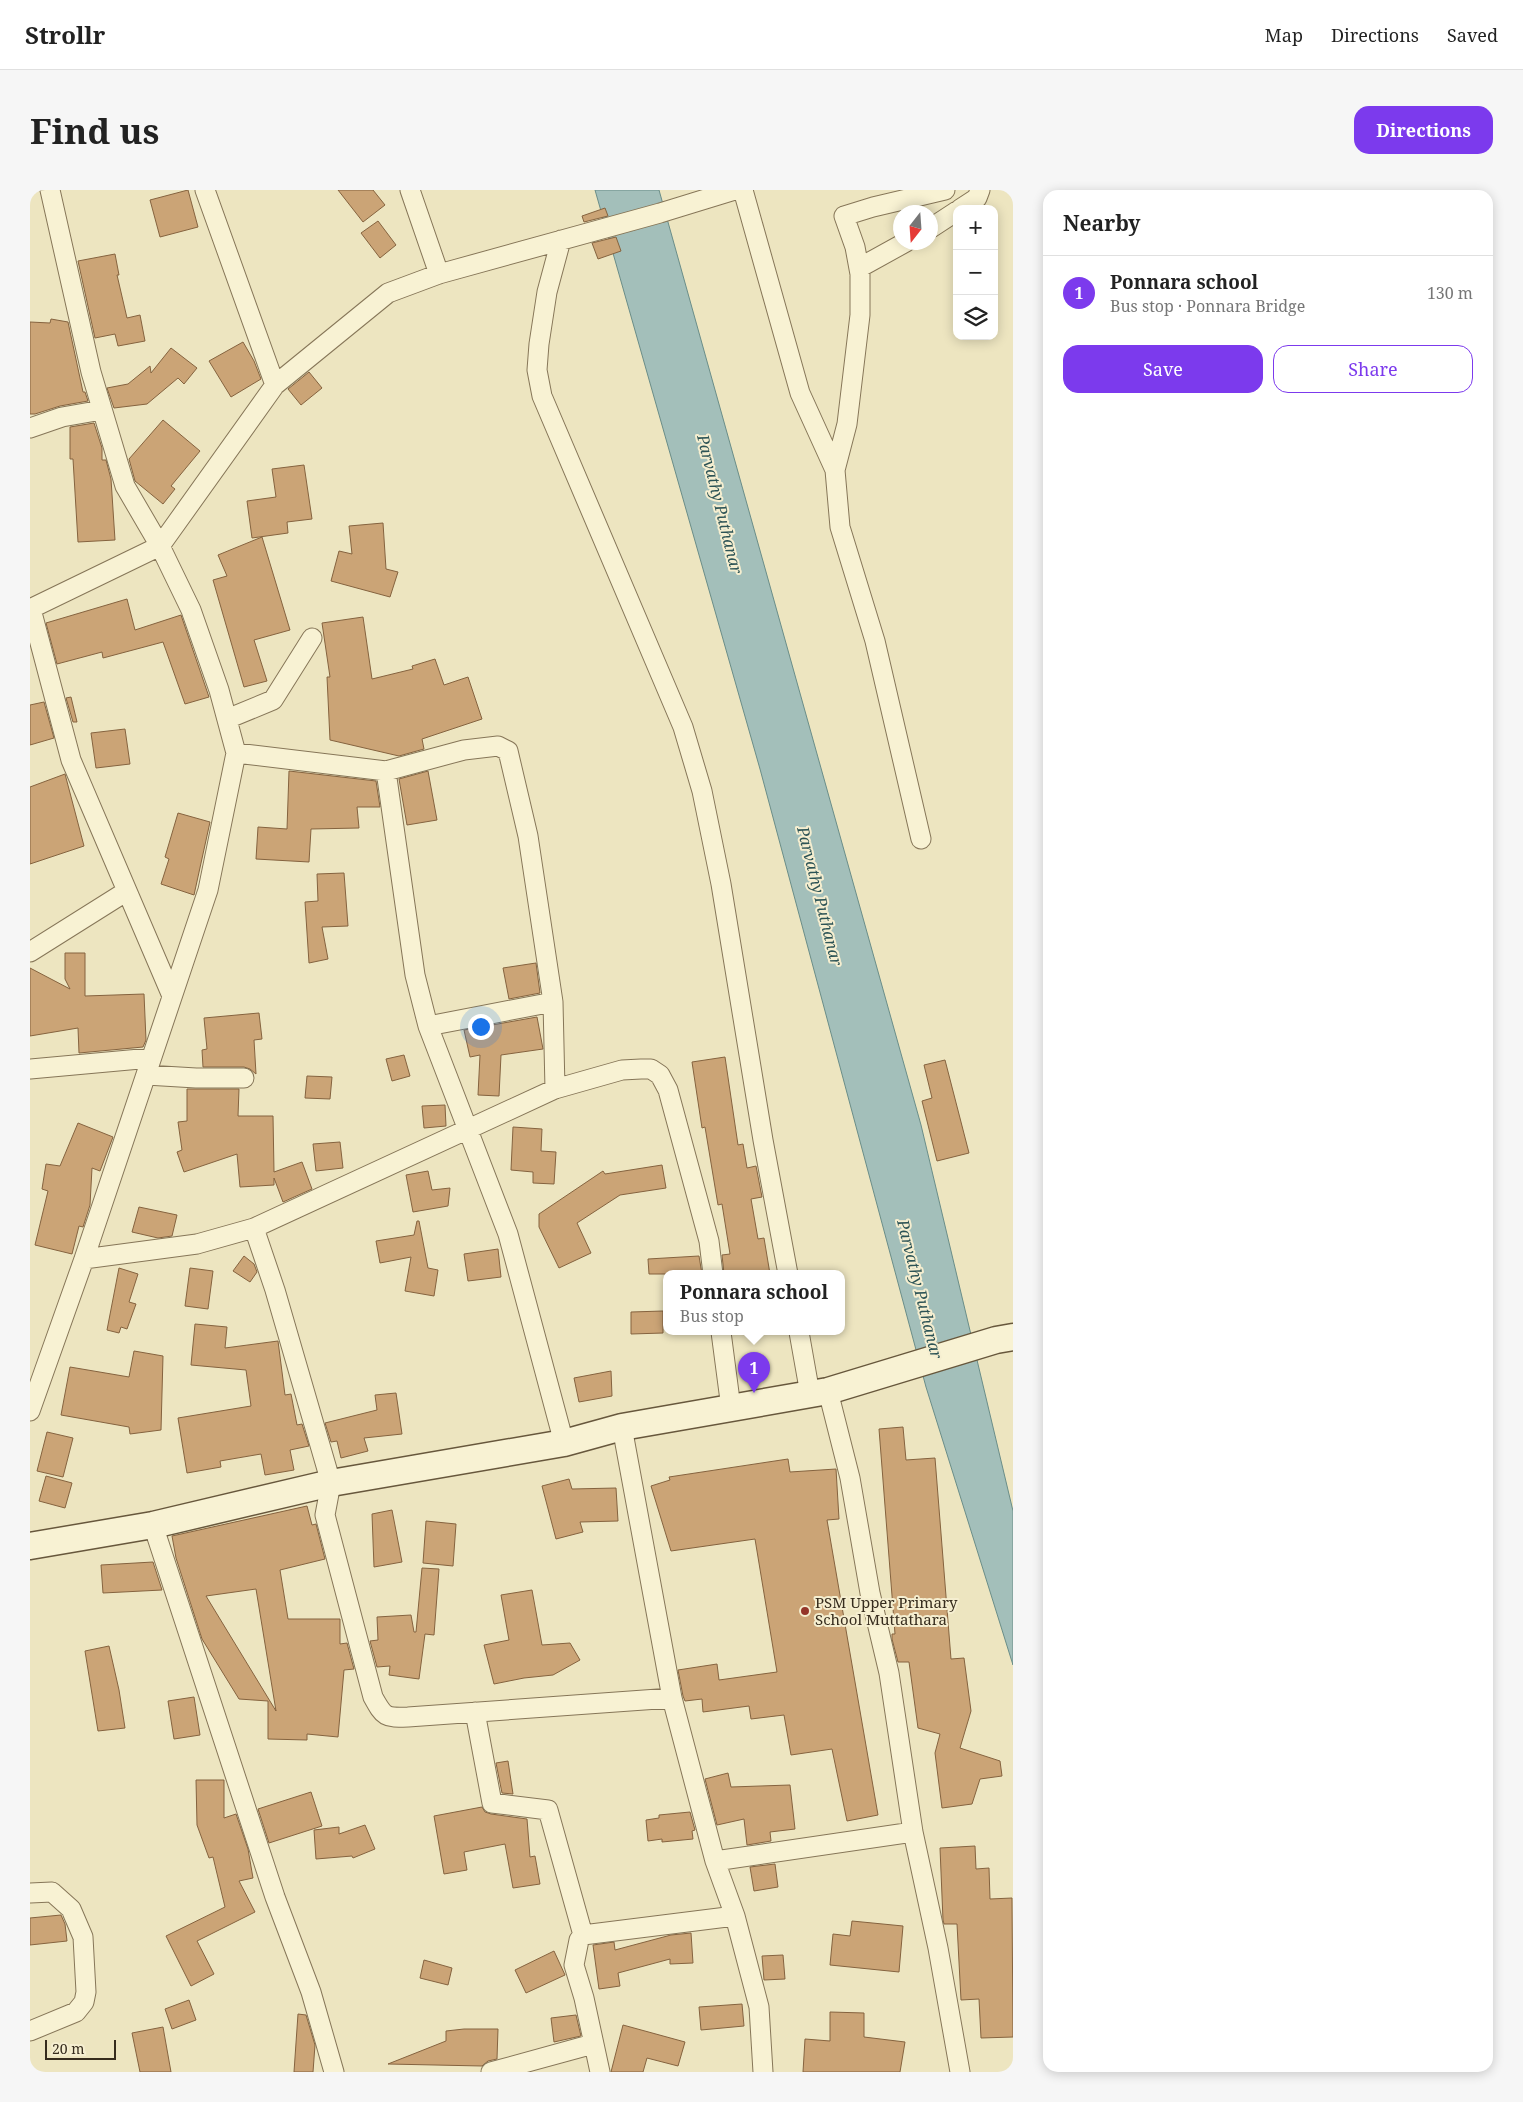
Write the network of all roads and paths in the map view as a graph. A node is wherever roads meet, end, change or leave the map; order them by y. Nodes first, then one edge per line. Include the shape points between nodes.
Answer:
1 (50, 190) edge
2 (205, 190) edge
3 (410, 190) edge
4 (743, 190) edge
5 (945, 190) edge
6 (980, 190) edge
7 (727, 191) edge
8 (966, 205) edge
9 (953, 214) edge
10 (938, 223) edge
11 (560, 240) junction
12 (893, 249) edge
13 (859, 268) junction
14 (439, 274) junction
15 (275, 385) junction
16 (102, 410) junction
17 (30, 428) edge
18 (835, 470) junction
19 (160, 546) junction
20 (31, 609) edge
21 (312, 638) dead end
22 (227, 719) junction
23 (236, 753) junction
24 (386, 771) junction
25 (922, 839) dead end
26 (127, 891) junction
27 (30, 952) edge
28 (172, 996) junction
29 (553, 1002) junction
30 (428, 1026) junction
31 (148, 1066) junction
32 (30, 1069) edge
33 (244, 1078) dead end
34 (555, 1089) junction
35 (467, 1129) junction
36 (254, 1228) junction
37 (84, 1259) junction
38 (712, 1270) edge
39 (787, 1270) edge
40 (721, 1335) edge
41 (800, 1335) edge
42 (1005, 1338) edge
43 (819, 1392) junction
44 (731, 1408) junction
45 (30, 1411) edge
46 (622, 1427) junction
47 (564, 1443) junction
48 (331, 1483) junction
49 (153, 1525) junction
50 (30, 1546) edge
51 (672, 1698) junction
52 (475, 1712) junction
53 (912, 1832) junction
54 (715, 1861) junction
55 (30, 1893) edge
56 (735, 1916) junction
57 (583, 1935) junction
58 (30, 2031) edge
59 (594, 2044) junction
60 (334, 2072) edge
61 (490, 2072) edge
62 (600, 2072) edge
63 (763, 2072) edge
64 (960, 2072) edge

1 - 16 street
2 - 15 street
3 - 14 street
4 - 18 street via 800,393
5 - 13 street via 844,216
6 - 8 street via 977,198
7 - 11 street
9 - 10 street
11 - 14 street
11 - 39 street via 547,292 536,370 542,396 683,727 702,791
12 - 13 street
13 - 18 street via 860,315 847,424
14 - 15 street via 388,294
15 - 19 street
16 - 17 street via 62,417
16 - 19 street via 125,486
18 - 25 street via 840,527 875,641
19 - 20 street
19 - 22 street via 191,610
20 - 26 street via 71,760
21 - 22 street via 273,700
22 - 23 street
23 - 24 street
23 - 28 street via 208,890
24 - 29 street via 464,750 498,746 508,752 528,836
24 - 30 street via 415,975
26 - 27 street
26 - 28 street
28 - 31 street
29 - 30 street
29 - 34 street
30 - 35 street
31 - 32 street
31 - 33 street via 196,1078
31 - 37 street
34 - 35 street
34 - 38 street via 622,1070 651,1069 660,1075 668,1090 706,1232
35 - 36 street
35 - 47 street via 508,1234
36 - 37 street via 197,1244
36 - 48 street
37 - 45 street
40 - 44 street
41 - 43 street
42 - 43 main road
43 - 44 main road
43 - 53 street via 850,1478 888,1673
44 - 46 main road
46 - 47 main road
46 - 51 street
47 - 48 main road
48 - 49 main road
48 - 52 street via 325,1515 373,1697 383,1714 391,1718
49 - 50 main road
49 - 60 street via 253,1833 311,1992
51 - 52 street
51 - 54 street
52 - 57 street via 492,1803 548,1810
53 - 54 street
53 - 64 street via 938,1948
54 - 56 street
55 - 58 street via 52,1892 71,1910 83,1937 86,1992 84,2002 76,2012
56 - 57 street
56 - 63 street via 759,2007
57 - 59 street via 574,1965
59 - 61 street
59 - 62 street

